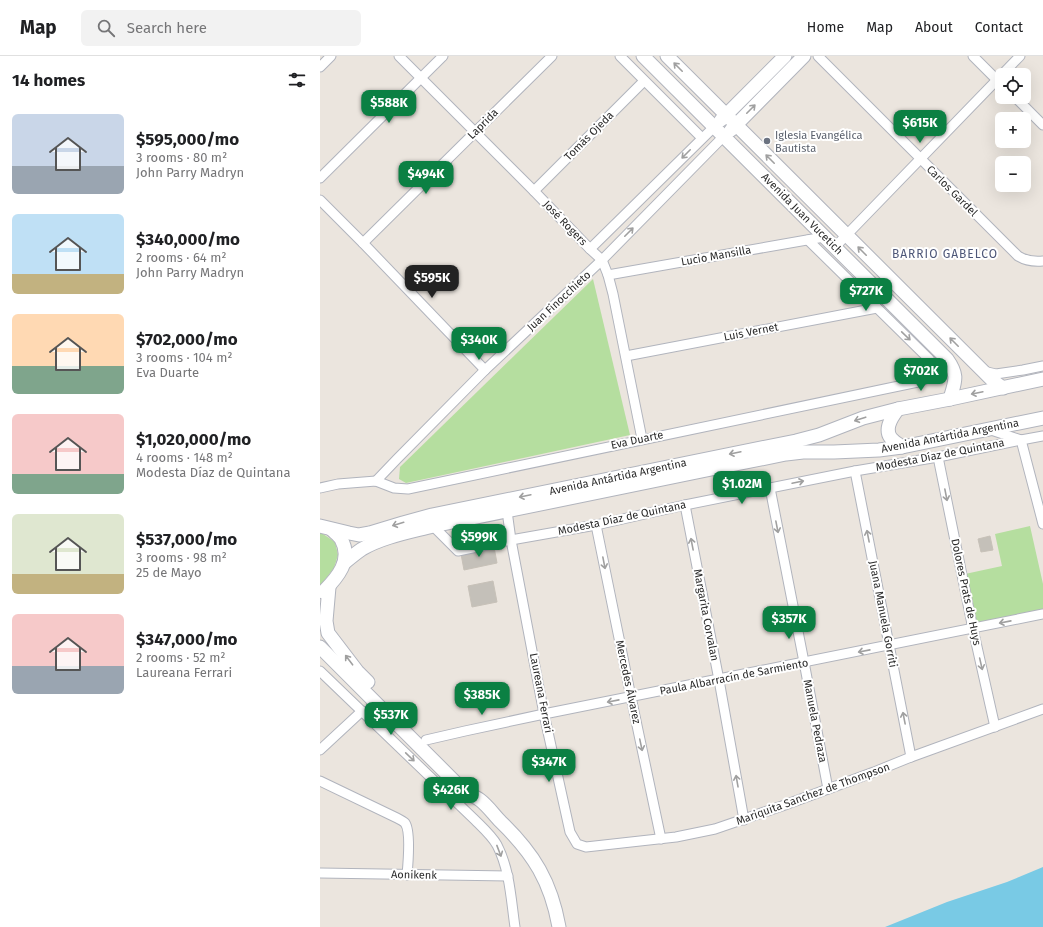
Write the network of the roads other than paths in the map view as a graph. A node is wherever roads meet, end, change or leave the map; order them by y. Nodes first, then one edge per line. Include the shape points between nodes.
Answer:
1 (331, 56) edge
2 (399, 56) edge
3 (443, 56) edge
4 (552, 56) edge
5 (620, 56) edge
6 (643, 56) edge
7 (667, 56) edge
8 (785, 56) edge
9 (804, 56) edge
10 (818, 56) edge
11 (973, 56) edge
12 (1020, 56) edge
13 (320, 67) edge
14 (1011, 68) edge
15 (995, 77) edge
16 (421, 78) junction
17 (644, 81) junction
18 (995, 87) edge
19 (1022, 104) edge
20 (726, 115) junction
21 (736, 125) junction
22 (1043, 125) edge
23 (714, 127) junction
24 (475, 132) junction
25 (724, 136) junction
26 (702, 138) junction
27 (920, 159) junction
28 (320, 178) edge
29 (534, 191) junction
30 (320, 200) edge
31 (846, 235) junction
32 (824, 237) junction
33 (808, 240) junction
34 (363, 243) junction
35 (835, 247) junction
36 (590, 249) junction
37 (602, 260) junction
38 (1043, 261) edge
39 (608, 275) junction
40 (877, 308) junction
41 (626, 356) junction
42 (947, 359) junction
43 (1043, 366) edge
44 (485, 370) junction
45 (938, 371) junction
46 (984, 372) junction
47 (1043, 379) edge
48 (1003, 388) junction
49 (950, 399) junction
50 (898, 409) junction
51 (1043, 418) edge
52 (987, 429) junction
53 (1043, 436) edge
54 (642, 439) junction
55 (1021, 440) junction
56 (902, 447) junction
57 (938, 457) junction
58 (855, 471) junction
59 (376, 481) junction
60 (320, 488) edge
61 (770, 488) junction
62 (685, 505) junction
63 (506, 511) junction
64 (1043, 524) edge
65 (596, 525) junction
66 (433, 526) junction
67 (326, 528) edge
68 (510, 540) junction
69 (344, 563) junction
70 (324, 591) edge
71 (1043, 614) edge
72 (973, 629) junction
73 (890, 645) junction
74 (320, 647) edge
75 (804, 662) junction
76 (320, 671) edge
77 (719, 680) junction
78 (631, 697) junction
79 (1043, 709) edge
80 (362, 711) junction
81 (544, 714) junction
82 (995, 726) junction
83 (426, 740) junction
84 (320, 750) edge
85 (911, 757) junction
86 (320, 782) edge
87 (828, 789) junction
88 (480, 801) junction
89 (744, 820) junction
90 (661, 838) junction
91 (577, 844) joint
92 (320, 873) edge
93 (407, 875) junction
94 (508, 876) junction
95 (515, 927) edge
96 (559, 927) edge

1 - 13 street
2 - 16 street, José Rogers
3 - 16 street
4 - 24 street, Laprida
5 - 17 street
6 - 23 main road, Avenida Juan Vucetich
20 -> 7 main road, Avenida Juan Vucetich
8 - 20 main road
21 -> 9 main road
10 - 27 street, Carlos Gardel
11 - 15 street
12 - 14 street
16 - 24 street, José Rogers
16 - 28 street
17 - 26 street
17 - 29 street, Tomás Ojeda
18 - 27 street
19 - 22 street
20 - 21 main road, Avenida Juan Vucetich
20 - 23 main road
21 - 25 main road
31 -> 21 main road, Avenida Juan Vucetich
23 - 25 main road, Avenida Juan Vucetich
23 - 26 street
24 - 29 street, José Rogers
24 - 34 street, Laprida
25 - 32 main road, Avenida Juan Vucetich
37 -> 25 street, Juan Finocchieto
26 -> 36 street
27 - 31 street
27 - 38 street, Carlos Gardel via 1018,256 1025,260
29 - 36 street, José Rogers
30 - 34 street
31 - 35 street
46 -> 31 main road, Avenida Juan Vucetich
32 - 33 street, Lucio Mansilla
32 - 35 main road, Avenida Juan Vucetich
33 - 39 street, Lucio Mansilla
33 - 40 street
34 - 44 street
35 - 42 main road, Avenida Juan Vucetich
36 - 37 street, José Rogers
37 - 39 street, José Rogers
37 - 44 street, Juan Finocchieto
39 - 41 street, José Rogers
40 - 41 street, Luis Vernet
40 -> 45 street
41 - 54 street, José Rogers
42 - 45 street, Eva Duarte
42 - 49 main road, Avenida Juan Vucetich via 955,376
43 - 46 street via 996,374
44 - 59 street, Juan Finocchieto
45 - 54 street, Eva Duarte via 930,378 918,382
46 - 48 main road, Avenida Juan Vucetich
47 - 48 main road, Avenida Antártida Argentina
48 -> 49 main road, Avenida Antártida Argentina
49 - 50 main road, Avenida Antártida Argentina
50 - 56 main road via 888,424 890,438
50 -> 67 main road, Avenida Antártida Argentina via 796,441 432,515 370,533 349,534
51 - 52 main road, Avenida Antártida Argentina
52 - 55 street
52 - 56 main road, Avenida Antártida Argentina
53 - 55 street, Modesta Díaz de Quintana
54 - 59 street, Eva Duarte via 408,489 394,488
55 - 57 street, Modesta Díaz de Quintana
55 - 64 street
56 - 63 main road, Avenida Antártida Argentina via 786,454
57 - 58 street, Modesta Díaz de Quintana
57 -> 72 street, Dolores Prats de Huys
61 -> 58 street, Modesta Díaz de Quintana
73 -> 58 street, Juana Manuela Gorriti
59 - 60 street, Eva Duarte
61 - 62 street, Modesta Díaz de Quintana
61 -> 75 street, Manuela Pedraza
62 - 65 street, Modesta Díaz de Quintana
77 -> 62 street, Margarita Corvalan
63 - 66 main road, Avenida Antártida Argentina
63 - 68 street, Laureana Ferrari
65 - 68 street, Modesta Díaz de Quintana
65 -> 78 street, Mercedes Álvarez
66 - 68 street, Modesta Díaz de Quintana via 458,551
66 - 69 main road, Avenida Antártida Argentina via 373,543
67 - 69 main road via 341,540 345,551
68 - 81 street, Laureana Ferrari
69 - 70 main road via 336,578
83 -> 70 main road via 357,671 328,633
71 -> 72 street, Paula Albarracín de Sarmiento
72 - 73 street, Paula Albarracín de Sarmiento
72 -> 82 street, Dolores Prats de Huys
73 -> 75 street, Paula Albarracín de Sarmiento
85 -> 73 street, Juana Manuela Gorriti
74 - 88 main road via 466,793
75 - 77 street, Paula Albarracín de Sarmiento
75 - 87 street, Manuela Pedraza
76 - 80 street
77 - 78 street, Paula Albarracín de Sarmiento
89 -> 77 street, Margarita Corvalan
78 -> 81 street, Paula Albarracín de Sarmiento
78 -> 90 street, Mercedes Álvarez
79 - 82 street, Mariquita Sanchez de Thompson
80 - 84 street
80 -> 94 street via 488,833 497,844
81 - 83 street, Paula Albarracín de Sarmiento
81 - 91 street, Laureana Ferrari via 570,832
82 - 85 street, Mariquita Sanchez de Thompson
83 - 88 main road via 474,790
85 - 87 street, Mariquita Sanchez de Thompson
86 - 93 street via 405,823 409,844
87 - 89 street, Mariquita Sanchez de Thompson
88 - 96 main road via 513,834 543,875
89 - 90 street, Mariquita Sanchez de Thompson via 715,829
90 - 91 street, Mariquita Sanchez de Thompson via 586,847
92 - 93 street, Aonikenk
93 - 94 street, Aonikenk
94 - 95 street

